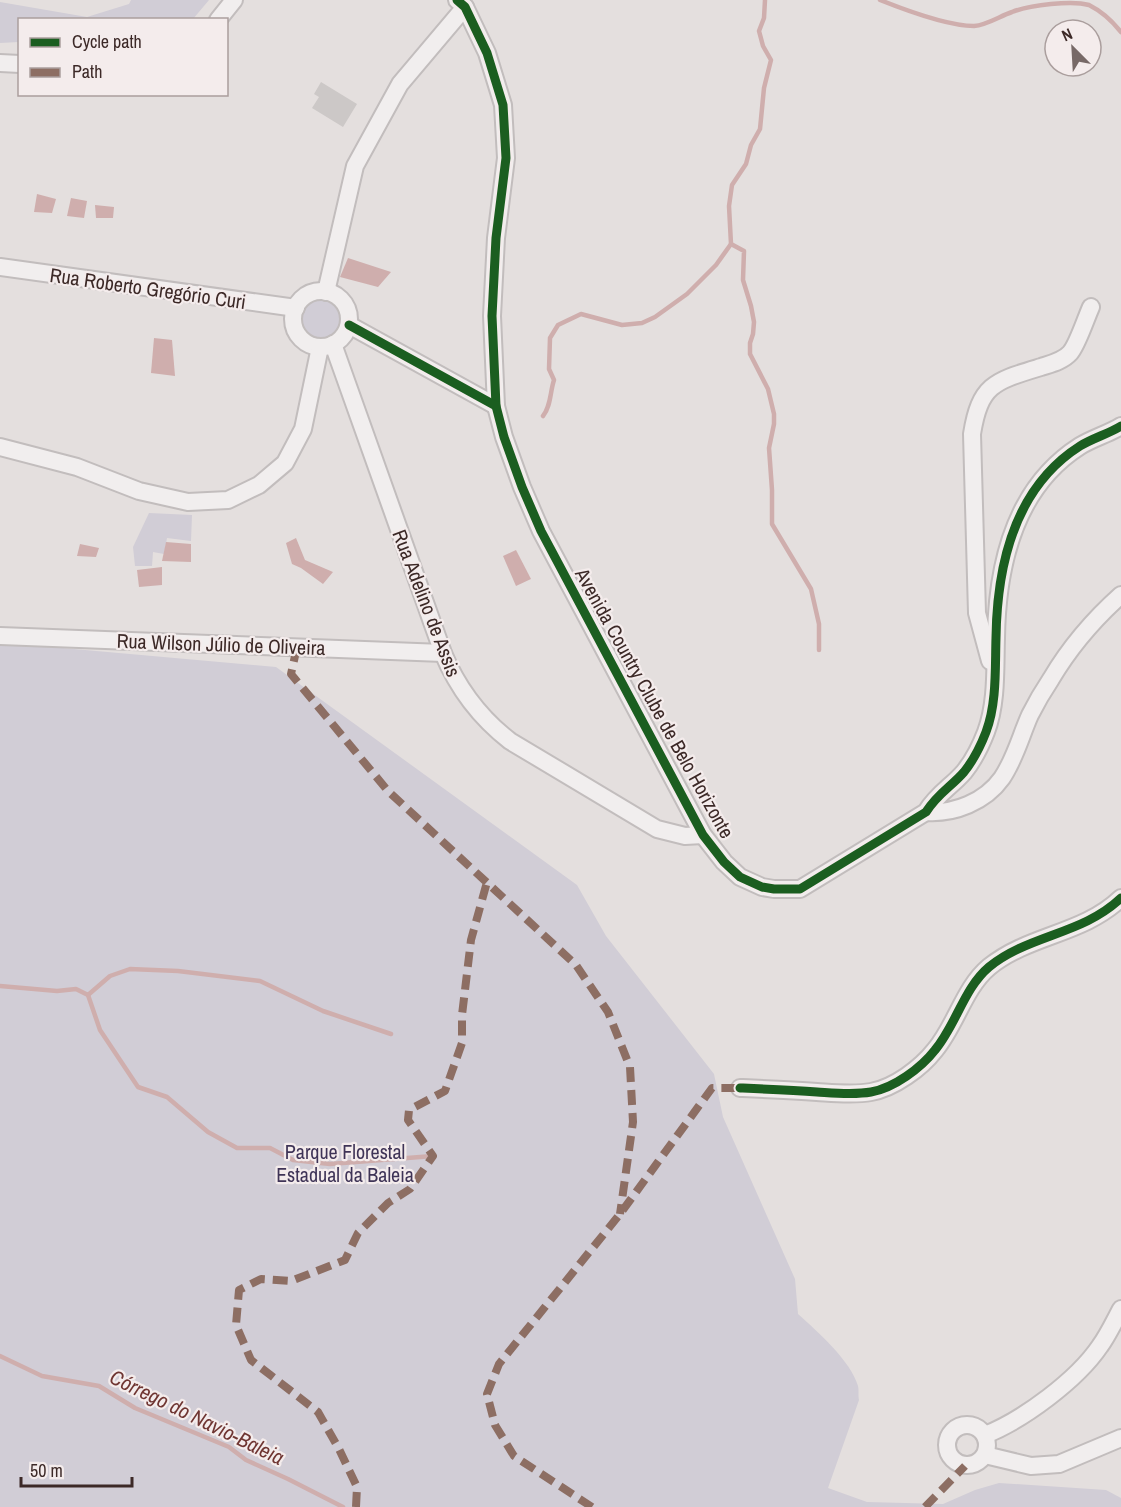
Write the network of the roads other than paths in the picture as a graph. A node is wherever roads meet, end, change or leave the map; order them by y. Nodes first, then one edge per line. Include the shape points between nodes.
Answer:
1 (234, 0) edge
2 (461, 4) edge
3 (220, 18) edge
4 (0, 63) edge
5 (18, 64) edge
6 (0, 267) edge
7 (326, 291) junction
8 (1091, 307) dead end
9 (296, 308) junction
10 (349, 325) junction
11 (326, 346) junction
12 (496, 406) junction
13 (1121, 426) edge
14 (0, 447) edge
15 (1121, 595) edge
16 (0, 636) edge
17 (443, 653) junction
18 (995, 677) junction
19 (926, 812) junction
20 (703, 836) junction
21 (1121, 898) edge
22 (740, 1088) dead end
23 (1121, 1310) edge
24 (985, 1435) junction
25 (1121, 1438) edge
26 (985, 1455) junction

1 - 3 street
2 - 7 street via 400,84 355,166
2 - 12 street, Avenida Country Clube de Belo Horizonte via 488,53 503,105 506,158 492,316
4 - 5 street
6 - 9 street, Rua Roberto Gregório Curi
7 - 9 street via 308,294
7 - 10 street via 345,303
8 - 18 street via 1070,353 1056,363 1000,381 981,399 975,413 972,434 977,613
9 - 11 street via 293,319 301,338 309,344
10 - 11 street via 340,340
10 - 12 street
11 - 14 street via 303,429 285,463 260,485 228,500 188,502 139,491 77,467
11 - 17 street, Rua Adelino de Assis
12 - 20 street, Avenida Country Clube de Belo Horizonte via 541,531
13 - 18 street, Avenida Country Clube de Belo Horizonte via 1065,457 1030,496 1017,519 999,584
15 - 19 street via 1086,628 1068,652 1032,712 1002,779 966,807
16 - 17 street, Rua Wilson Júlio de Oliveira
17 - 20 street, Rua Adelino de Assis via 469,700 490,726 510,741 657,829
18 - 19 street, Avenida Country Clube de Belo Horizonte via 986,732 964,772
19 - 20 street, Avenida Country Clube de Belo Horizonte via 800,889 774,890 740,877
21 - 22 street via 1090,922 1014,950 988,968 935,1050 914,1071 892,1084 873,1092 841,1093
23 - 24 street via 1098,1348 1068,1381 1024,1415
24 - 26 street
24 - 26 street via 974,1425 958,1426 946,1445 952,1459 965,1466
25 - 26 street via 1059,1464 1030,1466

